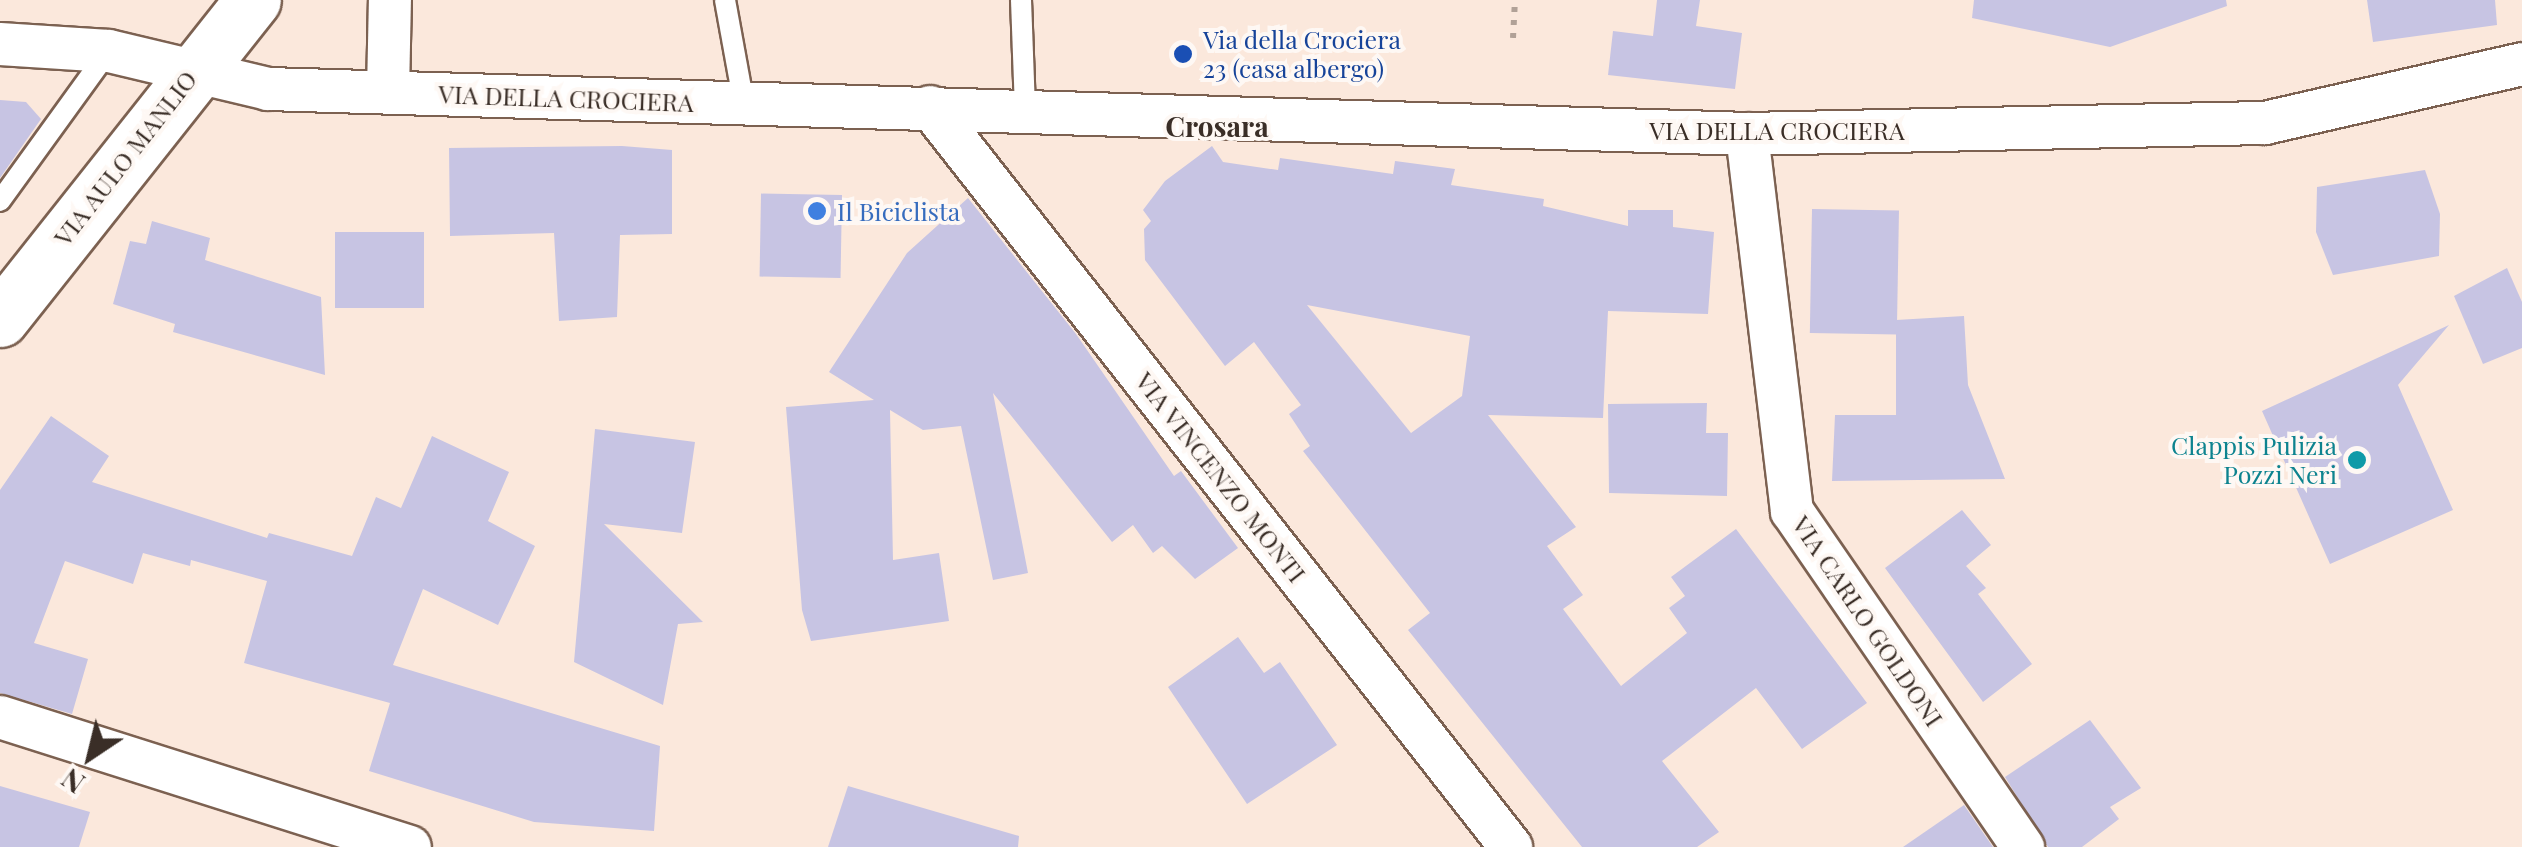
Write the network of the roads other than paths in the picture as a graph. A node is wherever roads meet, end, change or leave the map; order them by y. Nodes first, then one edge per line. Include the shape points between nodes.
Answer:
1 (252, 0) edge
2 (390, 0) edge
3 (725, 0) edge
4 (1021, 0) edge
5 (0, 44) edge
6 (109, 51) junction
7 (2522, 64) edge
8 (193, 70) junction
9 (388, 92) junction
10 (744, 105) junction
11 (930, 107) junction
12 (1025, 110) junction
13 (1747, 134) junction
14 (0, 201) edge
15 (0, 319) edge
16 (0, 718) edge
17 (410, 847) edge
18 (1511, 847) edge
19 (2023, 847) edge

1 - 8 street, VIA AULO MANLIO
2 - 9 street
3 - 10 lane
4 - 12 lane
5 - 6 street, VIA DELLA CROCIERA
6 - 8 street, VIA DELLA CROCIERA
6 - 14 lane
7 - 13 street, VIA DELLA CROCIERA via 2264,123
8 - 9 street, VIA DELLA CROCIERA via 268,90
8 - 15 street, VIA AULO MANLIO
9 - 10 street, VIA DELLA CROCIERA
10 - 11 street, VIA DELLA CROCIERA
11 - 12 street, VIA DELLA CROCIERA
11 - 18 street, VIA VINCENZO MONTI
12 - 13 street, VIA DELLA CROCIERA
13 - 19 street, VIA CARLO GOLDONI via 1792,511
16 - 17 street

